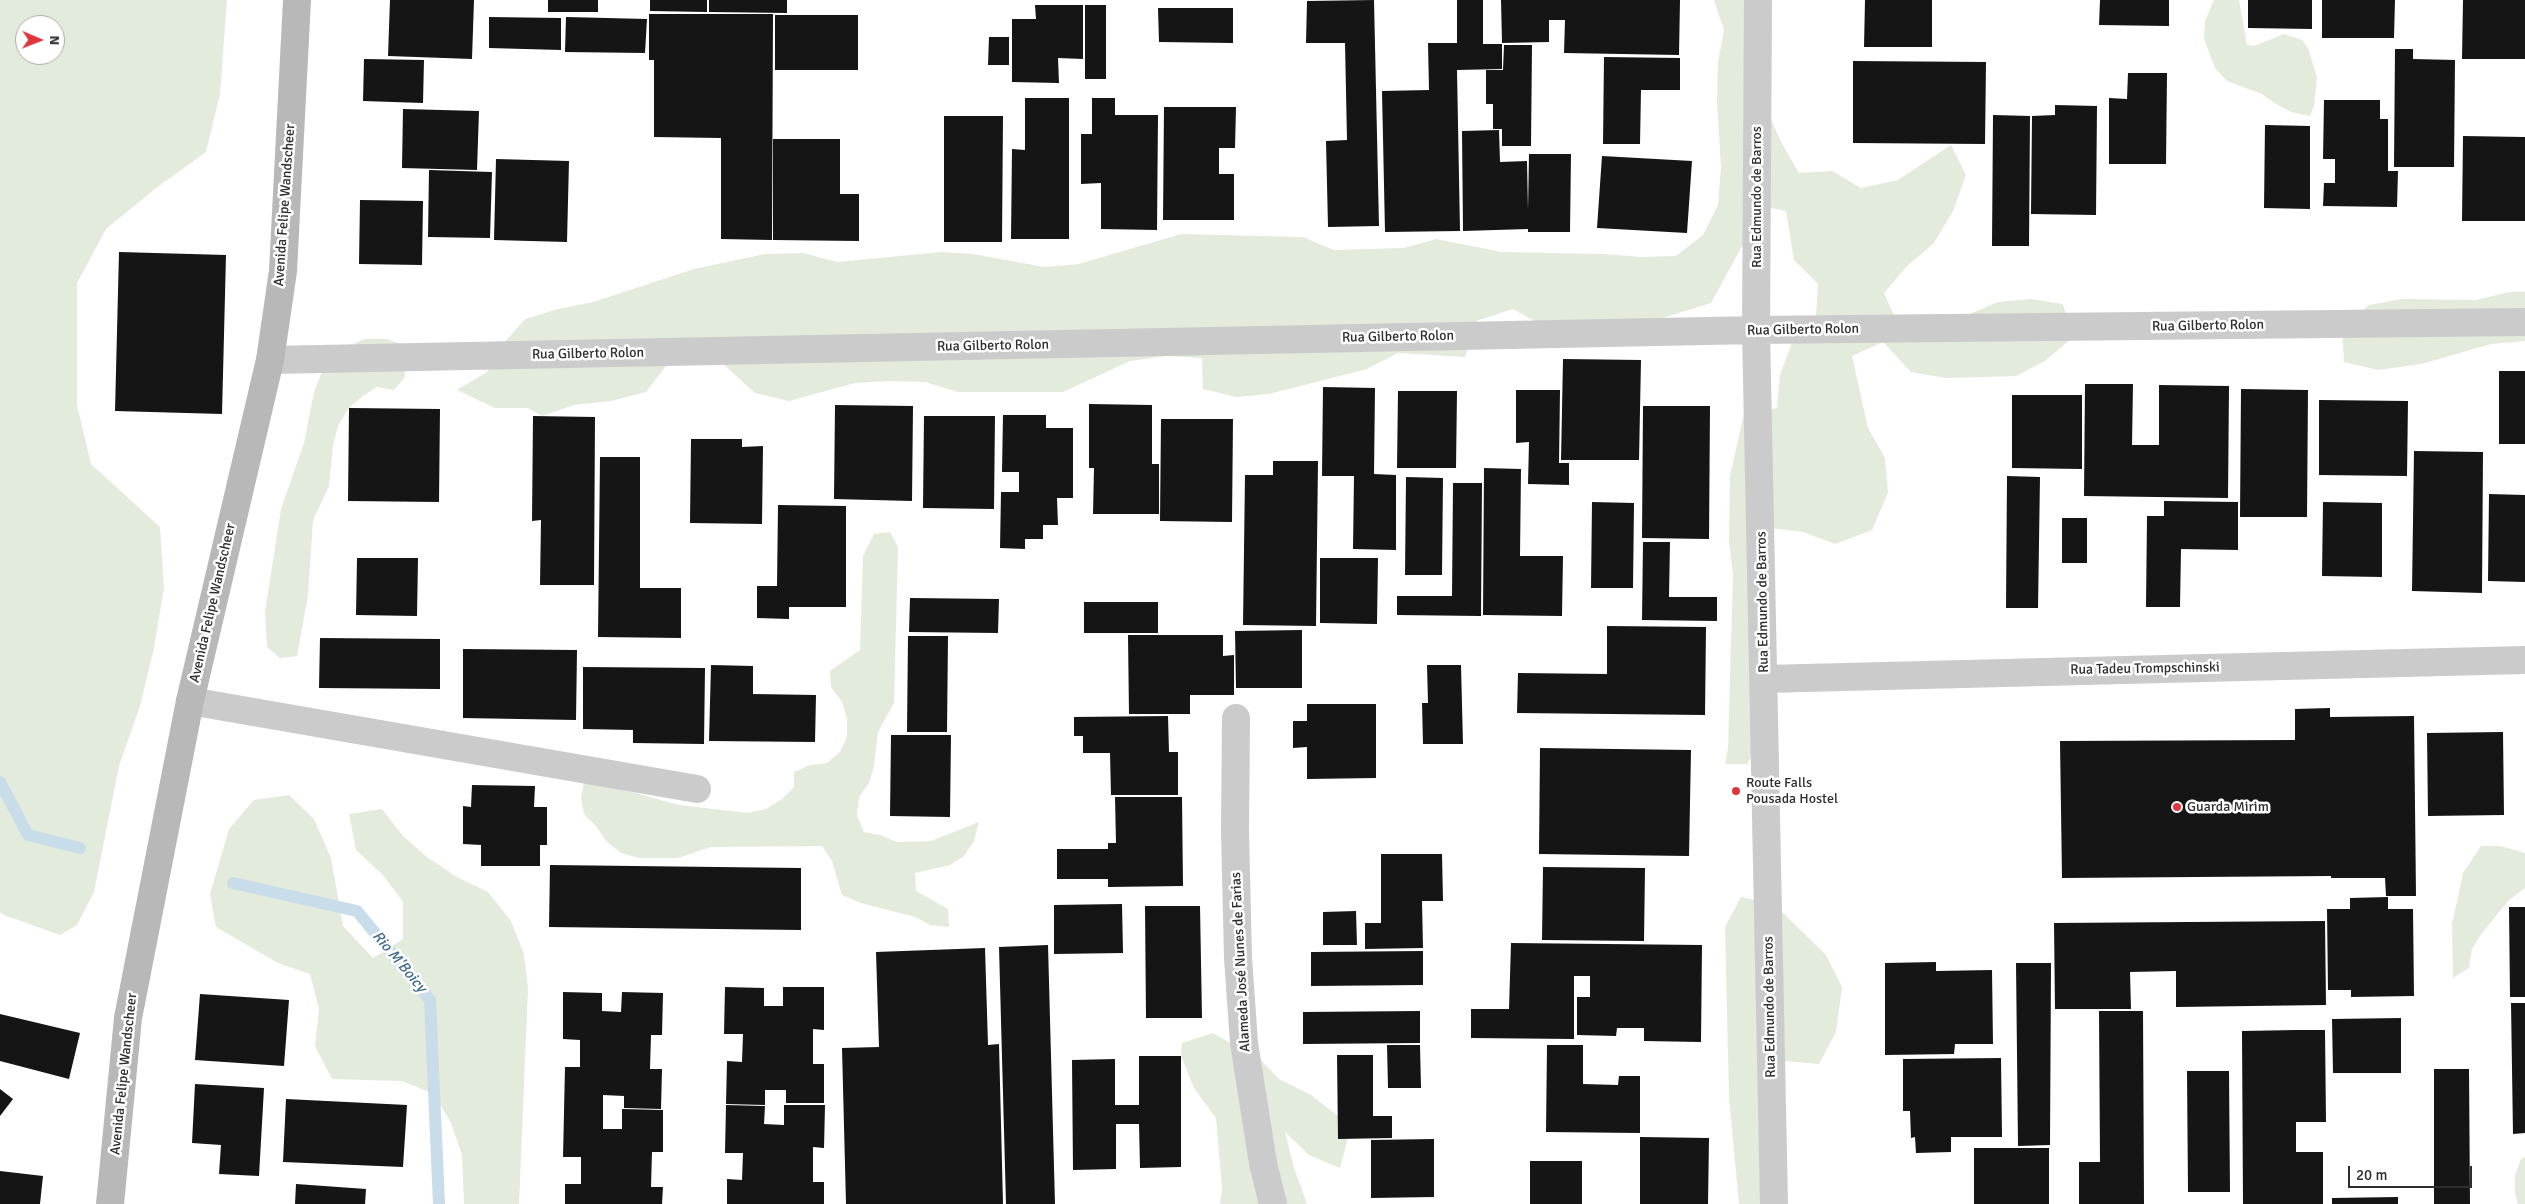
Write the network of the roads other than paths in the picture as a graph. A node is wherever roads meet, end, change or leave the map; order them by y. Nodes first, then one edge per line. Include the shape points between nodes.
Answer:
1 (296, 0) edge
2 (1758, 0) edge
3 (2525, 322) edge
4 (1756, 330) junction
5 (270, 360) junction
6 (2525, 660) edge
7 (1764, 679) junction
8 (190, 701) junction
9 (1236, 718) dead end
10 (697, 789) dead end
11 (110, 1204) edge
12 (1272, 1204) edge
13 (1774, 1204) edge

1 - 5 main road, Avenida Felipe Wandscheer via 283,271
2 - 4 street, Rua Edmundo de Barros
3 - 4 street, Rua Gilberto Rolon
4 - 5 street, Rua Gilberto Rolon
4 - 7 street, Rua Edmundo de Barros
5 - 8 main road, Avenida Felipe Wandscheer
6 - 7 street, Rua Tadeu Trompschinski
7 - 13 street, Rua Edmundo de Barros
8 - 10 street
8 - 11 main road, Avenida Felipe Wandscheer via 128,1018
9 - 12 street, Alameda José Nunes de Farias via 1234,831 1244,1043

